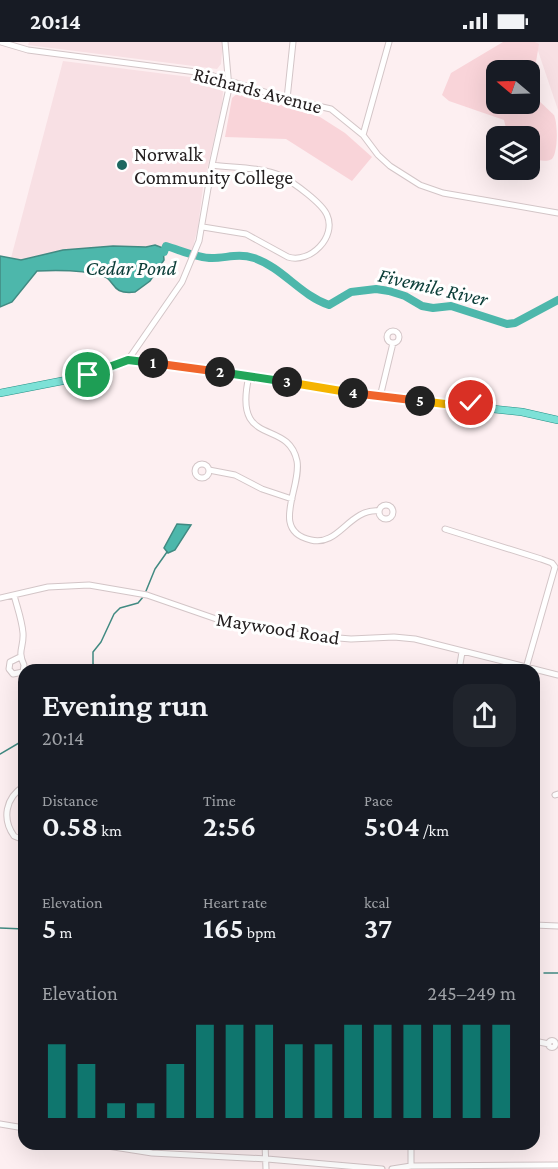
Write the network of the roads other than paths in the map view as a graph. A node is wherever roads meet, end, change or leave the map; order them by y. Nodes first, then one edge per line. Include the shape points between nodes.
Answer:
1 (1, 42) edge
2 (225, 42) edge
3 (293, 42) edge
4 (389, 42) edge
5 (228, 80) junction
6 (287, 99) junction
7 (363, 135) junction
8 (212, 165) junction
9 (558, 213) edge
10 (203, 227) junction
11 (393, 343) dead end
12 (128, 360) junction
13 (249, 376) junction
14 (0, 393) edge
15 (380, 397) junction
16 (558, 420) edge
17 (209, 470) dead end
18 (292, 499) junction
19 (379, 511) dead end
20 (446, 529) dead end
21 (14, 595) junction
22 (0, 598) edge
23 (462, 652) junction
24 (20, 657) dead end
25 (460, 664) edge
26 (510, 664) edge
27 (527, 664) edge
28 (540, 671) edge
29 (558, 675) edge
30 (18, 792) edge
31 (18, 838) edge
32 (540, 925) edge
33 (558, 926) edge
34 (540, 1042) edge
35 (549, 1044) dead end
36 (0, 1124) edge
37 (18, 1127) edge
38 (140, 1150) edge
39 (170, 1150) edge
40 (266, 1150) edge
41 (411, 1150) edge
42 (170, 1154) junction
43 (267, 1159) junction
44 (558, 1165) edge
45 (411, 1166) junction
46 (492, 1167) edge
47 (266, 1169) edge
48 (382, 1169) edge
49 (392, 1169) edge

1 - 5 street, Richards Avenue via 28,50 178,69
2 - 5 street
3 - 6 street
4 - 7 street
5 - 6 street, Richards Avenue
5 - 8 street
6 - 7 street, Richards Avenue via 331,109
7 - 9 street, Richards Avenue via 390,166 431,189
8 - 10 street
8 - 10 street via 283,177 321,205 329,227 315,251 298,259 246,234
10 - 12 street via 182,282
11 - 15 street
12 - 13 main road
12 - 14 main road via 82,377
13 - 15 main road
13 - 18 street via 245,406 248,417 294,451 298,474
15 - 16 main road via 471,405
17 - 18 street via 235,475
18 - 19 street via 291,527 313,541 335,535 359,514
20 - 27 street via 555,567
21 - 22 street, Maywood Road
21 - 23 street, Maywood Road via 48,586 109,588 147,595 234,624 330,638 406,638
21 - 24 street via 22,622
23 - 25 street
23 - 26 street, Maywood Road
28 - 29 street, Maywood Road
30 - 31 street via 11,798 6,815
32 - 33 street
34 - 35 street
36 - 37 street
38 - 42 street
39 - 42 street
40 - 43 street
41 - 45 street
42 - 43 street
43 - 47 street
43 - 48 street
44 - 46 street
45 - 46 street
45 - 49 street

